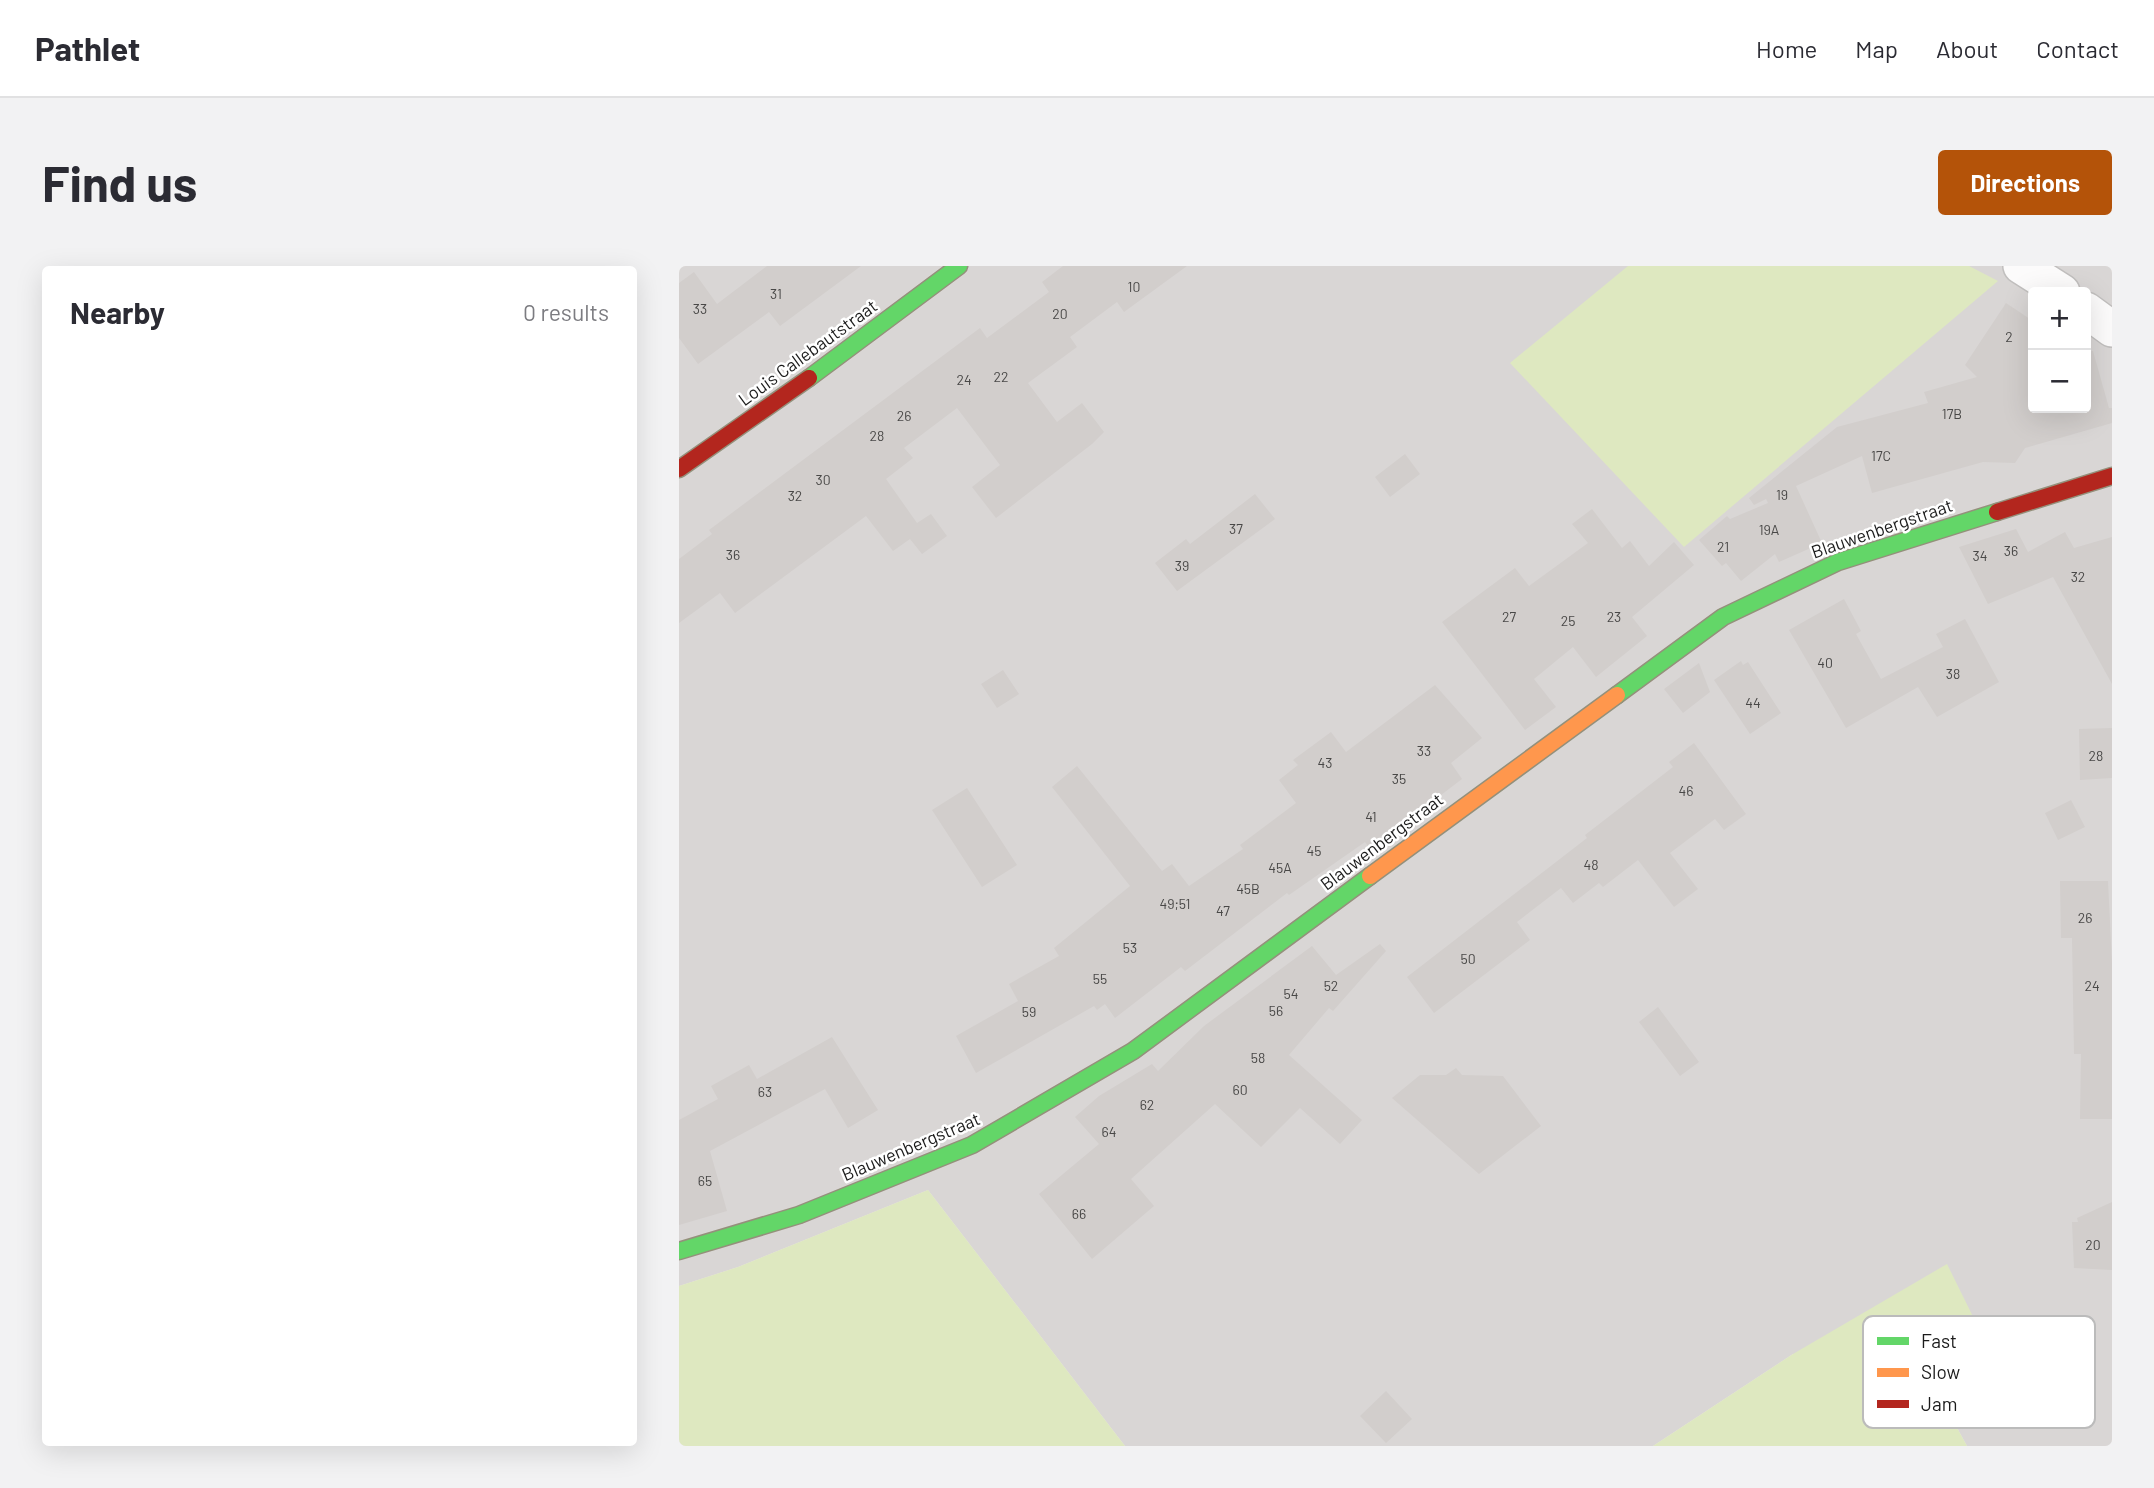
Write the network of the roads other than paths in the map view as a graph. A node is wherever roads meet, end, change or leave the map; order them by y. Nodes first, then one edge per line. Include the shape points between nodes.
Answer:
1 (959, 266) edge
2 (2021, 266) edge
3 (2054, 287) edge
4 (2091, 314) edge
5 (2112, 329) edge
6 (679, 469) edge
7 (2112, 476) edge
8 (679, 1251) edge

1 - 6 street, Louis Callebautstraat
2 - 3 street
4 - 5 street
7 - 8 street, Blauwenbergstraat via 1837,562 1723,617 1121,1058 960,1150 799,1215

